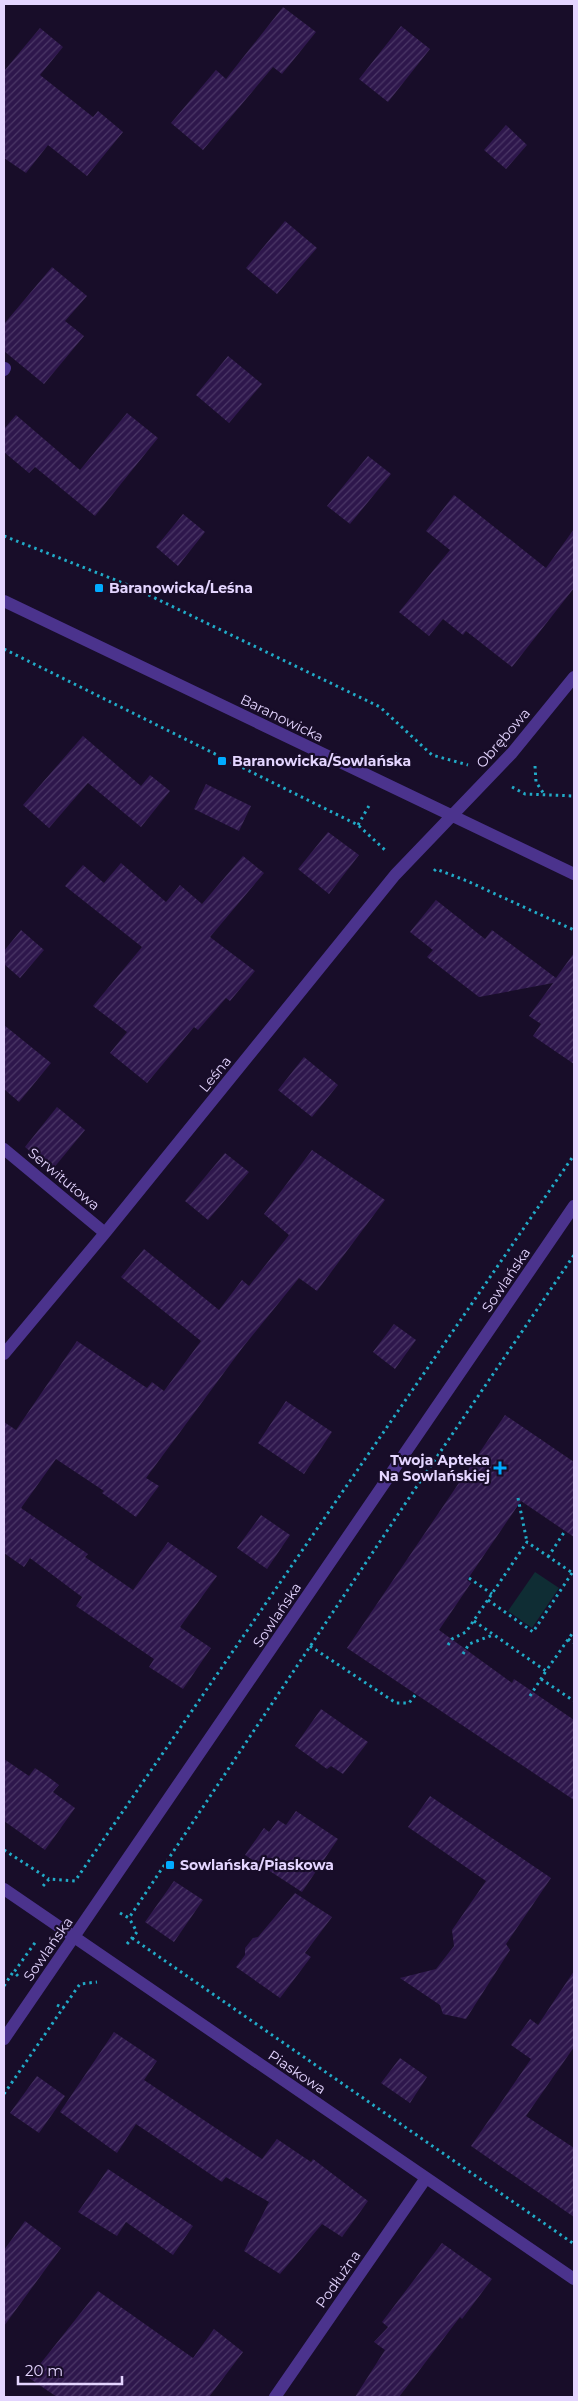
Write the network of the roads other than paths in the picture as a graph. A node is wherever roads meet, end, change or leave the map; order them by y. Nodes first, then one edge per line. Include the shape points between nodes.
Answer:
1 (4, 601) edge
2 (574, 678) edge
3 (452, 816) junction
4 (574, 874) edge
5 (4, 1149) edge
6 (574, 1206) edge
7 (105, 1233) junction
8 (4, 1354) edge
9 (4, 1889) edge
10 (74, 1937) junction
11 (4, 2039) edge
12 (426, 2178) junction
13 (574, 2279) edge
14 (275, 2397) edge

1 - 3 street, Baranowicka
2 - 3 street, Obrębowa
3 - 4 street, Baranowicka
3 - 7 street, Leśna via 395,875
5 - 7 street, Serwitutowa
6 - 10 street, Sowlańska
7 - 8 street, Leśna
9 - 10 street, Piaskowa
10 - 11 street, Sowlańska
10 - 12 street, Piaskowa
12 - 13 street, Piaskowa
12 - 14 street, Podłużna

